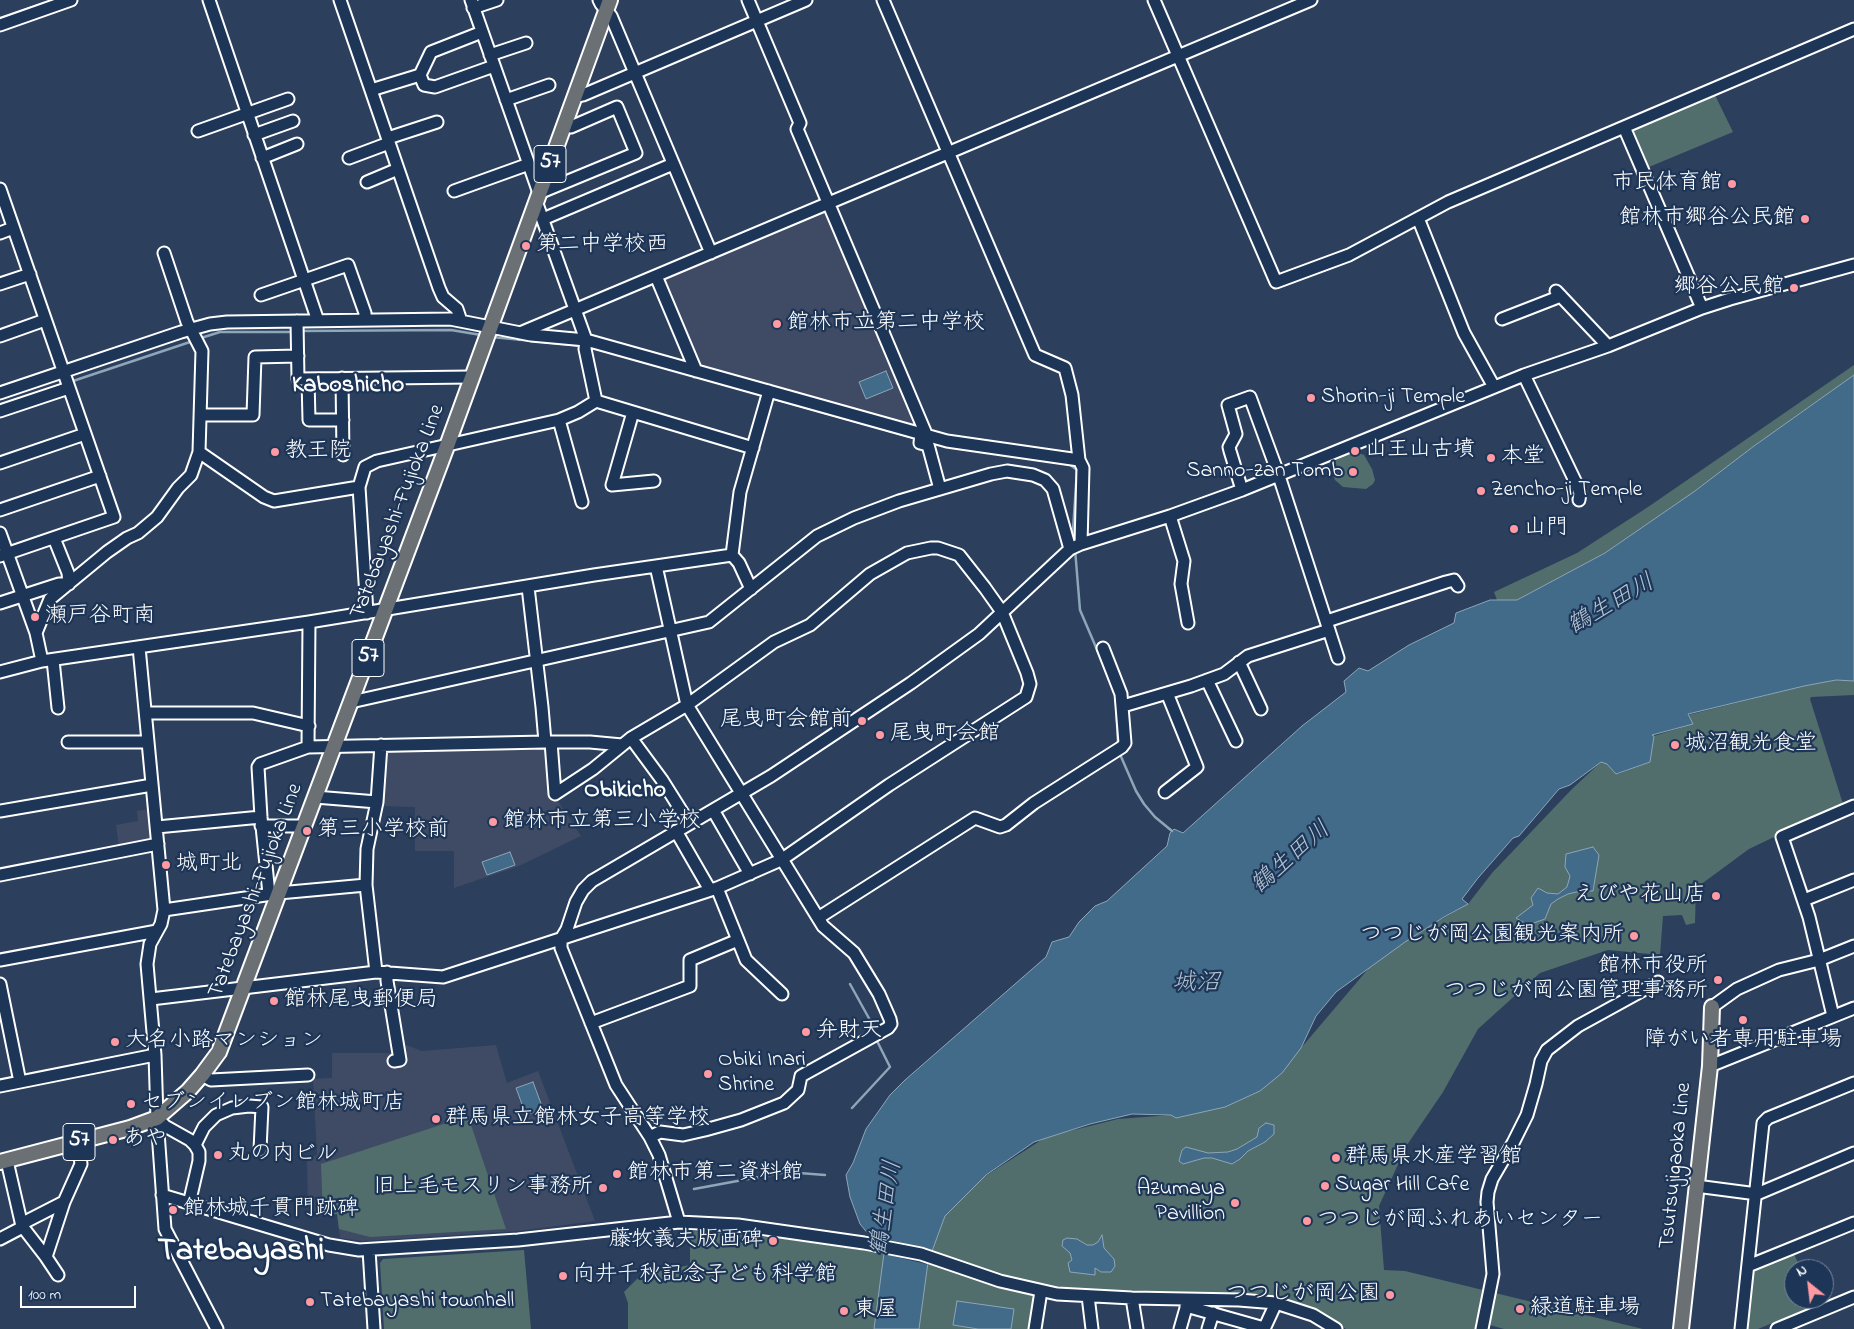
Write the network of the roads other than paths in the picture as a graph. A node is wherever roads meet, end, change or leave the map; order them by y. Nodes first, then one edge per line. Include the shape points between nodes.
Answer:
1 (71, 0) edge
2 (209, 0) edge
3 (340, 0) edge
4 (497, 0) edge
5 (748, 0) edge
6 (806, 0) edge
7 (883, 0) edge
8 (1154, 0) edge
9 (1311, 0) edge
10 (605, 3) edge
11 (472, 4) edge
12 (757, 21) junction
13 (0, 24) edge
14 (1854, 29) edge
15 (482, 32) junction
16 (526, 43) dead end
17 (490, 55) junction
18 (1178, 56) junction
19 (494, 66) junction
20 (635, 73) junction
21 (420, 75) junction
22 (549, 85) dead end
23 (371, 90) junction
24 (574, 97) junction
25 (288, 100) dead end
26 (506, 100) junction
27 (247, 114) junction
28 (293, 121) dead end
29 (437, 122) dead end
30 (564, 125) junction
31 (1624, 127) junction
32 (198, 131) dead end
33 (254, 135) junction
34 (389, 141) junction
35 (298, 144) dead end
36 (948, 152) junction
37 (262, 158) junction
38 (349, 158) dead end
39 (529, 164) junction
40 (673, 164) junction
41 (398, 169) junction
42 (367, 182) dead end
43 (0, 190) edge
44 (454, 190) dead end
45 (538, 197) junction
46 (828, 203) junction
47 (1418, 218) junction
48 (543, 219) junction
49 (13, 228) junction
50 (0, 233) edge
51 (164, 253) dead end
52 (711, 253) junction
53 (1854, 265) edge
54 (30, 274) junction
55 (656, 276) junction
56 (304, 280) junction
57 (0, 284) edge
58 (261, 295) dead end
59 (1702, 308) junction
60 (576, 309) junction
61 (1502, 319) dead end
62 (45, 320) junction
63 (365, 320) junction
64 (297, 321) junction
65 (318, 321) junction
66 (461, 321) junction
67 (491, 328) junction
68 (192, 329) junction
69 (520, 333) junction
70 (0, 336) edge
71 (586, 340) junction
72 (1608, 346) junction
73 (298, 356) junction
74 (696, 371) junction
75 (64, 372) junction
76 (1524, 375) junction
77 (472, 377) junction
78 (342, 378) junction
79 (308, 379) junction
80 (1494, 387) junction
81 (69, 388) junction
82 (769, 390) junction
83 (0, 394) edge
84 (596, 401) junction
85 (0, 411) edge
86 (633, 412) junction
87 (201, 415) junction
88 (342, 420) junction
89 (559, 420) junction
90 (85, 434) junction
91 (923, 434) junction
92 (447, 446) junction
93 (753, 448) junction
94 (199, 452) junction
95 (343, 455) dead end
96 (1079, 460) junction
97 (0, 463) edge
98 (100, 476) junction
99 (1279, 476) junction
100 (654, 482) dead end
101 (359, 487) junction
102 (940, 489) junction
103 (1242, 490) junction
104 (1579, 500) dead end
105 (582, 502) dead end
106 (0, 510) edge
107 (1170, 516) junction
108 (0, 533) edge
109 (54, 538) junction
110 (1076, 546) junction
111 (4, 555) edge
112 (732, 555) junction
113 (656, 566) junction
114 (69, 584) junction
115 (1458, 586) dead end
116 (528, 587) junction
117 (751, 589) junction
118 (22, 596) junction
119 (0, 603) edge
120 (385, 610) junction
121 (367, 612) junction
122 (1002, 612) junction
123 (309, 622) junction
124 (1188, 623) dead end
125 (1328, 626) junction
126 (670, 631) junction
127 (36, 633) junction
128 (139, 647) junction
129 (1103, 648) dead end
130 (1338, 658) dead end
131 (537, 660) junction
132 (48, 661) junction
133 (1239, 662) junction
134 (0, 672) edge
135 (1207, 680) junction
136 (1166, 694) junction
137 (350, 702) junction
138 (688, 705) junction
139 (1123, 706) junction
140 (58, 708) dead end
141 (1261, 709) dead end
142 (146, 713) junction
143 (309, 726) junction
144 (626, 741) junction
145 (1236, 741) dead end
146 (68, 742) dead end
147 (148, 742) junction
148 (548, 742) junction
149 (381, 746) junction
150 (334, 747) junction
151 (308, 748) junction
152 (152, 785) junction
153 (1165, 792) dead end
154 (741, 793) junction
155 (315, 797) junction
156 (377, 802) junction
157 (1854, 806) edge
158 (713, 810) junction
159 (0, 811) edge
160 (261, 822) junction
161 (689, 823) junction
162 (304, 826) junction
163 (157, 827) junction
164 (676, 831) junction
165 (158, 844) junction
166 (782, 860) junction
167 (750, 874) junction
168 (0, 875) edge
169 (1854, 880) edge
170 (366, 885) junction
171 (713, 889) junction
172 (274, 894) junction
173 (1804, 900) junction
174 (164, 910) junction
175 (818, 918) junction
176 (157, 931) junction
177 (561, 939) junction
178 (738, 940) junction
179 (1854, 946) edge
180 (0, 960) edge
181 (1818, 960) junction
182 (382, 972) junction
183 (1658, 982) dead end
184 (0, 984) edge
185 (244, 987) junction
186 (782, 994) dead end
187 (151, 999) junction
188 (1712, 1008) joint
189 (1854, 1008) edge
190 (1833, 1016) junction
191 (591, 1023) junction
192 (155, 1055) junction
193 (394, 1061) dead end
194 (1710, 1066) junction
195 (202, 1075) junction
196 (308, 1075) dead end
197 (20, 1082) junction
198 (1854, 1083) edge
199 (0, 1086) edge
200 (157, 1118) junction
201 (650, 1137) junction
202 (78, 1142) junction
203 (195, 1145) junction
204 (260, 1150) dead end
205 (1854, 1153) edge
206 (4, 1161) edge
207 (1696, 1186) junction
208 (1757, 1194) junction
209 (162, 1195) junction
210 (64, 1202) junction
211 (189, 1204) junction
212 (679, 1222) junction
213 (1854, 1223) edge
214 (22, 1226) junction
215 (0, 1239) edge
216 (370, 1250) junction
217 (46, 1257) junction
218 (1748, 1266) junction
219 (58, 1275) dead end
220 (1041, 1291) junction
221 (1088, 1296) junction
222 (1854, 1297) edge
223 (1132, 1298) junction
224 (1187, 1303) junction
225 (1276, 1303) junction
226 (1213, 1313) junction
227 (1791, 1326) edge
228 (217, 1329) edge
229 (374, 1329) edge
230 (1035, 1329) edge
231 (1092, 1329) edge
232 (1137, 1329) edge
233 (1180, 1329) edge
234 (1208, 1329) edge
235 (1264, 1329) edge
236 (1336, 1329) edge
237 (1482, 1329) edge
238 (1680, 1329) edge
239 (1741, 1329) edge
240 (1777, 1329) edge

1 - 13 street
2 - 27 street
3 - 23 street
4 - 11 street
5 - 12 street
6 - 12 street
7 - 36 street
8 - 18 street
9 - 18 street
10 - 20 street
10 - 24 main road, Tatebayashi-Fujioka Line / 57
11 - 15 street
12 - 20 street
12 - 46 street via 800,123 798,129
14 - 31 street
15 - 17 street
15 - 21 street via 431,52
16 - 17 street
17 - 19 street
18 - 36 street
18 - 47 street via 1276,282 1349,255
19 - 21 street via 435,87 424,85
19 - 26 street
20 - 24 street
20 - 40 street
21 - 23 street
22 - 26 street
23 - 34 street
24 - 30 main road, Tatebayashi-Fujioka Line / 57
25 - 27 street
26 - 39 street
27 - 32 street
27 - 33 street
28 - 33 street
29 - 34 street
30 - 45 main road, Tatebayashi-Fujioka Line / 57
30 - 45 street via 571,127 617,107 636,153
31 - 47 street via 1448,202
31 - 59 street
33 - 37 street
34 - 38 street
34 - 41 street
35 - 37 street
36 - 46 street
36 - 96 street via 1035,355 1065,368 1072,395
37 - 56 street
39 - 44 street
39 - 45 street
40 - 48 street
40 - 52 street
41 - 42 street
41 - 66 street via 439,288 457,309
43 - 49 street
45 - 48 street
45 - 67 main road, Tatebayashi-Fujioka Line / 57
46 - 52 street
46 - 91 street
47 - 80 street via 1464,333
48 - 60 street
49 - 50 street
49 - 54 street
51 - 68 street
52 - 55 street
53 - 59 street
54 - 57 street
54 - 62 street
55 - 60 street
55 - 74 street
56 - 58 street
56 - 63 street via 348,266
56 - 65 street
59 - 72 street
60 - 69 street
60 - 71 street
61 - 72 street via 1558,293
62 - 70 street
62 - 75 street
63 - 65 street
63 - 66 street
64 - 65 street
64 - 68 street via 227,322
64 - 73 street
66 - 67 street
67 - 69 street
67 - 77 main road, Tatebayashi-Fujioka Line / 57
68 - 75 street
68 - 87 street via 202,352
69 - 71 street
71 - 74 street
71 - 84 street
72 - 76 street
73 - 79 street via 298,378
73 - 87 street via 255,357 253,415
74 - 82 street
75 - 81 street
75 - 83 street
76 - 80 street
76 - 104 street via 1578,485
77 - 78 street
77 - 92 main road, Tatebayashi-Fujioka Line / 57
78 - 79 street
78 - 88 street
79 - 88 street via 309,420
80 - 99 street
81 - 85 street
81 - 90 street
82 - 91 street
82 - 93 street
84 - 86 street
84 - 89 street
86 - 93 street
86 - 100 street via 612,485
87 - 94 street
88 - 95 street
89 - 92 street
89 - 105 street
90 - 97 street
90 - 98 street
91 - 96 street via 947,441
91 - 102 street via 920,444 928,446
92 - 101 street via 374,462 365,467
92 - 120 main road, Tatebayashi-Fujioka Line / 57
93 - 112 street via 740,492
94 - 101 street via 264,497 274,500
94 - 114 street via 191,475 157,517
96 - 110 street via 1083,468
98 - 106 street
98 - 109 street via 114,517
99 - 103 street
99 - 103 street via 1250,397 1228,405 1236,434 1229,447
99 - 125 street
101 - 121 street
102 - 110 street via 1007,471 1046,480 1053,489
102 - 117 street via 890,504 817,536
103 - 107 street
107 - 110 street
107 - 124 street via 1184,561 1181,584
108 - 111 street
109 - 111 street
109 - 114 street
110 - 122 street
111 - 118 street
112 - 113 street
112 - 117 street
113 - 116 street
113 - 126 street
114 - 118 street
114 - 127 street via 50,599
115 - 125 street via 1454,580 1446,582
116 - 120 street
116 - 131 street
117 - 126 street via 709,622
118 - 119 street
118 - 127 street
120 - 121 street
120 - 137 main road, Tatebayashi-Fujioka Line / 57
121 - 123 street
122 - 138 street via 959,554 938,548 916,550 870,574 810,625 774,642
122 - 154 street via 969,642 912,683
122 - 166 street via 1027,673 1030,684 1026,697 883,789
123 - 128 street
123 - 143 street
125 - 130 street
125 - 133 street
126 - 131 street
126 - 138 street
127 - 132 street
128 - 132 street
128 - 142 street
129 - 139 street via 1119,685
131 - 137 street
131 - 148 street
132 - 134 street
132 - 140 street
133 - 135 street via 1224,674
133 - 141 street
135 - 136 street
135 - 145 street
136 - 139 street
136 - 153 street via 1197,767
137 - 150 main road, Tatebayashi-Fujioka Line / 57
138 - 144 street
138 - 154 street
139 - 175 street via 1125,742 1119,749 1034,802 1006,825 1000,827 975,818
142 - 143 street via 253,713
142 - 147 street
143 - 151 street
144 - 148 street
144 - 148 street via 593,769 555,794
144 - 161 street via 662,780
146 - 147 street
147 - 152 street
148 - 149 street
149 - 150 street
149 - 156 street
150 - 151 street
150 - 155 main road, Tatebayashi-Fujioka Line / 57
151 - 160 street via 260,764
152 - 159 street
152 - 163 street
154 - 158 street
154 - 166 street
155 - 156 street
155 - 162 main road, Tatebayashi-Fujioka Line / 57
156 - 170 street via 367,849
157 - 173 street via 1782,837
158 - 161 street
158 - 167 street
160 - 162 street
160 - 163 street
160 - 172 street
161 - 164 street
162 - 172 main road, Tatebayashi-Fujioka Line / 57
163 - 165 street
164 - 171 street
164 - 177 street via 588,885 576,902
165 - 168 street
165 - 174 street
166 - 167 street
166 - 175 street
167 - 171 street
169 - 173 street
170 - 172 street
170 - 182 street
171 - 177 street
171 - 178 street
172 - 174 street
172 - 185 main road, Tatebayashi-Fujioka Line / 57
173 - 181 street
174 - 176 street
175 - 201 street via 854,953 879,994 890,1019 888,1028 801,1076 798,1090 784,1103 705,1130 683,1135 660,1132
176 - 180 street
176 - 187 street via 148,952
177 - 182 street via 443,977
177 - 191 street
178 - 186 street via 746,960
178 - 191 street via 690,960 690,986
179 - 181 street
181 - 188 street via 1779,970 1737,989
181 - 190 street
182 - 185 street
182 - 193 street via 387,981 400,1060
183 - 237 street via 1578,1026 1548,1050 1541,1061 1527,1115 1488,1192 1493,1274
184 - 197 street
185 - 187 street
185 - 195 main road, Tatebayashi-Fujioka Line / 57 via 219,1052
187 - 192 street
188 - 194 main road, Tsutsujigaoka Line
189 - 190 street
190 - 194 street
191 - 201 street via 616,1086
192 - 197 street
192 - 200 street
194 - 207 main road, Tsutsujigaoka Line
195 - 196 street via 210,1080
195 - 200 main road, Tatebayashi-Fujioka Line / 57
197 - 199 street
198 - 208 street via 1768,1118 1763,1123
200 - 202 main road, Tatebayashi-Fujioka Line / 57
200 - 203 street
200 - 209 street
201 - 212 street via 659,1155
202 - 206 main road, Tatebayashi-Fujioka Line / 57
202 - 210 street via 81,1164
203 - 204 street via 204,1127 216,1116 232,1108 249,1106 262,1108
203 - 211 street via 199,1161
205 - 208 street
206 - 214 street
207 - 208 street
207 - 238 main road, Tsutsujigaoka Line
208 - 218 street
209 - 211 street
209 - 228 street via 166,1229
210 - 214 street
210 - 217 street
211 - 216 street via 329,1245
212 - 216 street via 518,1240
212 - 220 street via 738,1225 922,1254 1000,1281
213 - 218 street
214 - 215 street
214 - 217 street
216 - 229 street
217 - 219 street
218 - 239 street
220 - 221 street
220 - 230 street
221 - 223 street
221 - 231 street
222 - 227 street
223 - 224 street
223 - 232 street
224 - 225 street via 1239,1300
224 - 226 street
224 - 233 street
225 - 235 street
225 - 236 street via 1313,1315
226 - 234 street
226 - 235 street
227 - 240 street

